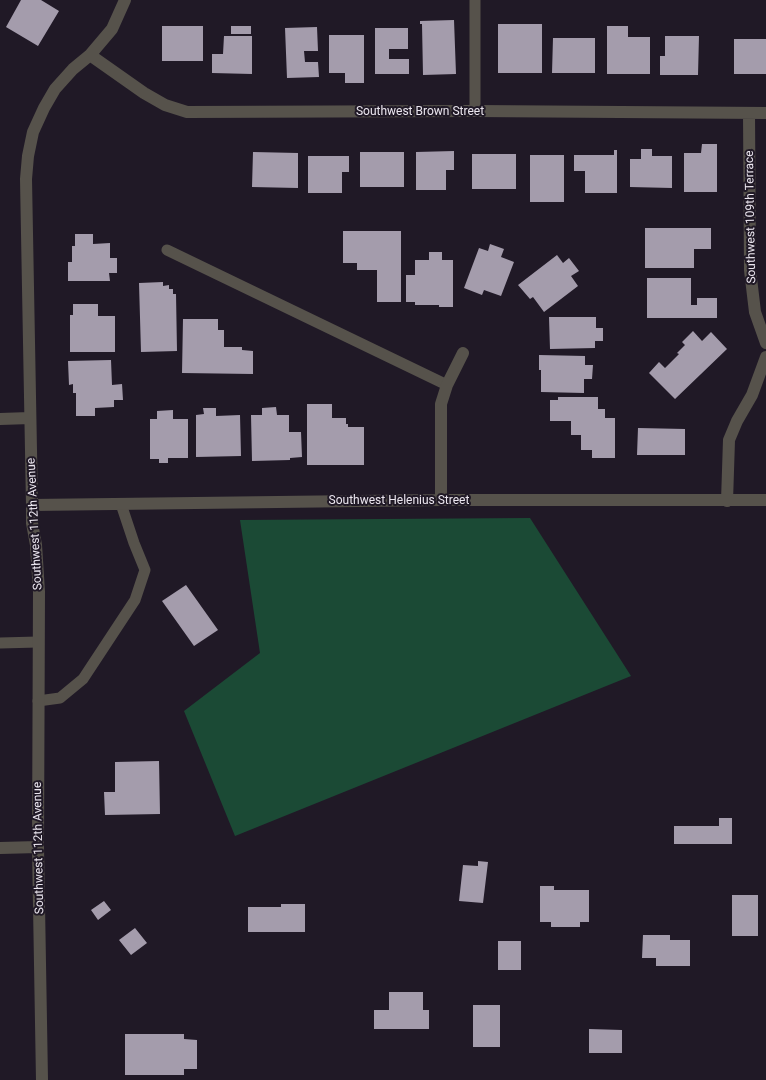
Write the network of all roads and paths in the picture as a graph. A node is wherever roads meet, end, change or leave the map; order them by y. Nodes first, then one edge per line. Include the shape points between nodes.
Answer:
1 (126, 0) edge
2 (475, 0) edge
3 (90, 55) junction
4 (475, 111) junction
5 (749, 113) junction
6 (766, 113) edge
7 (167, 250) dead end
8 (766, 343) edge
9 (463, 353) dead end
10 (766, 357) edge
11 (446, 385) junction
12 (30, 418) junction
13 (0, 419) edge
14 (441, 500) junction
15 (766, 500) edge
16 (727, 501) junction
17 (121, 504) junction
18 (32, 505) junction
19 (38, 642) junction
20 (0, 643) edge
21 (38, 701) junction
22 (38, 847) junction
23 (0, 848) edge
24 (42, 1080) edge

1 - 3 street, Southwest 112th Avenue via 112,29
2 - 4 lane
3 - 4 street, Southwest Brown Street via 144,93 165,105 187,112
3 - 12 street, Southwest 112th Avenue via 55,89 33,132 28,156 26,202
4 - 5 street, Southwest Brown Street
5 - 6 street, Southwest Brown Street
5 - 8 street, Southwest 109th Terrace via 750,270 755,312
7 - 11 lane
9 - 11 street
10 - 16 street via 752,395 729,440
11 - 14 street via 441,404
12 - 13 street
12 - 18 street, Southwest 112th Avenue
14 - 16 street, Southwest Helenius Street
14 - 17 street, Southwest Helenius Street
15 - 16 street, Southwest Helenius Street
17 - 18 street, Southwest Helenius Street
17 - 21 lane via 145,570 135,600 83,680 60,698
18 - 19 street, Southwest 112th Avenue via 39,592
19 - 20 lane
19 - 21 street, Southwest 112th Avenue
21 - 22 street, Southwest 112th Avenue
22 - 23 street
22 - 24 street, Southwest 112th Avenue

